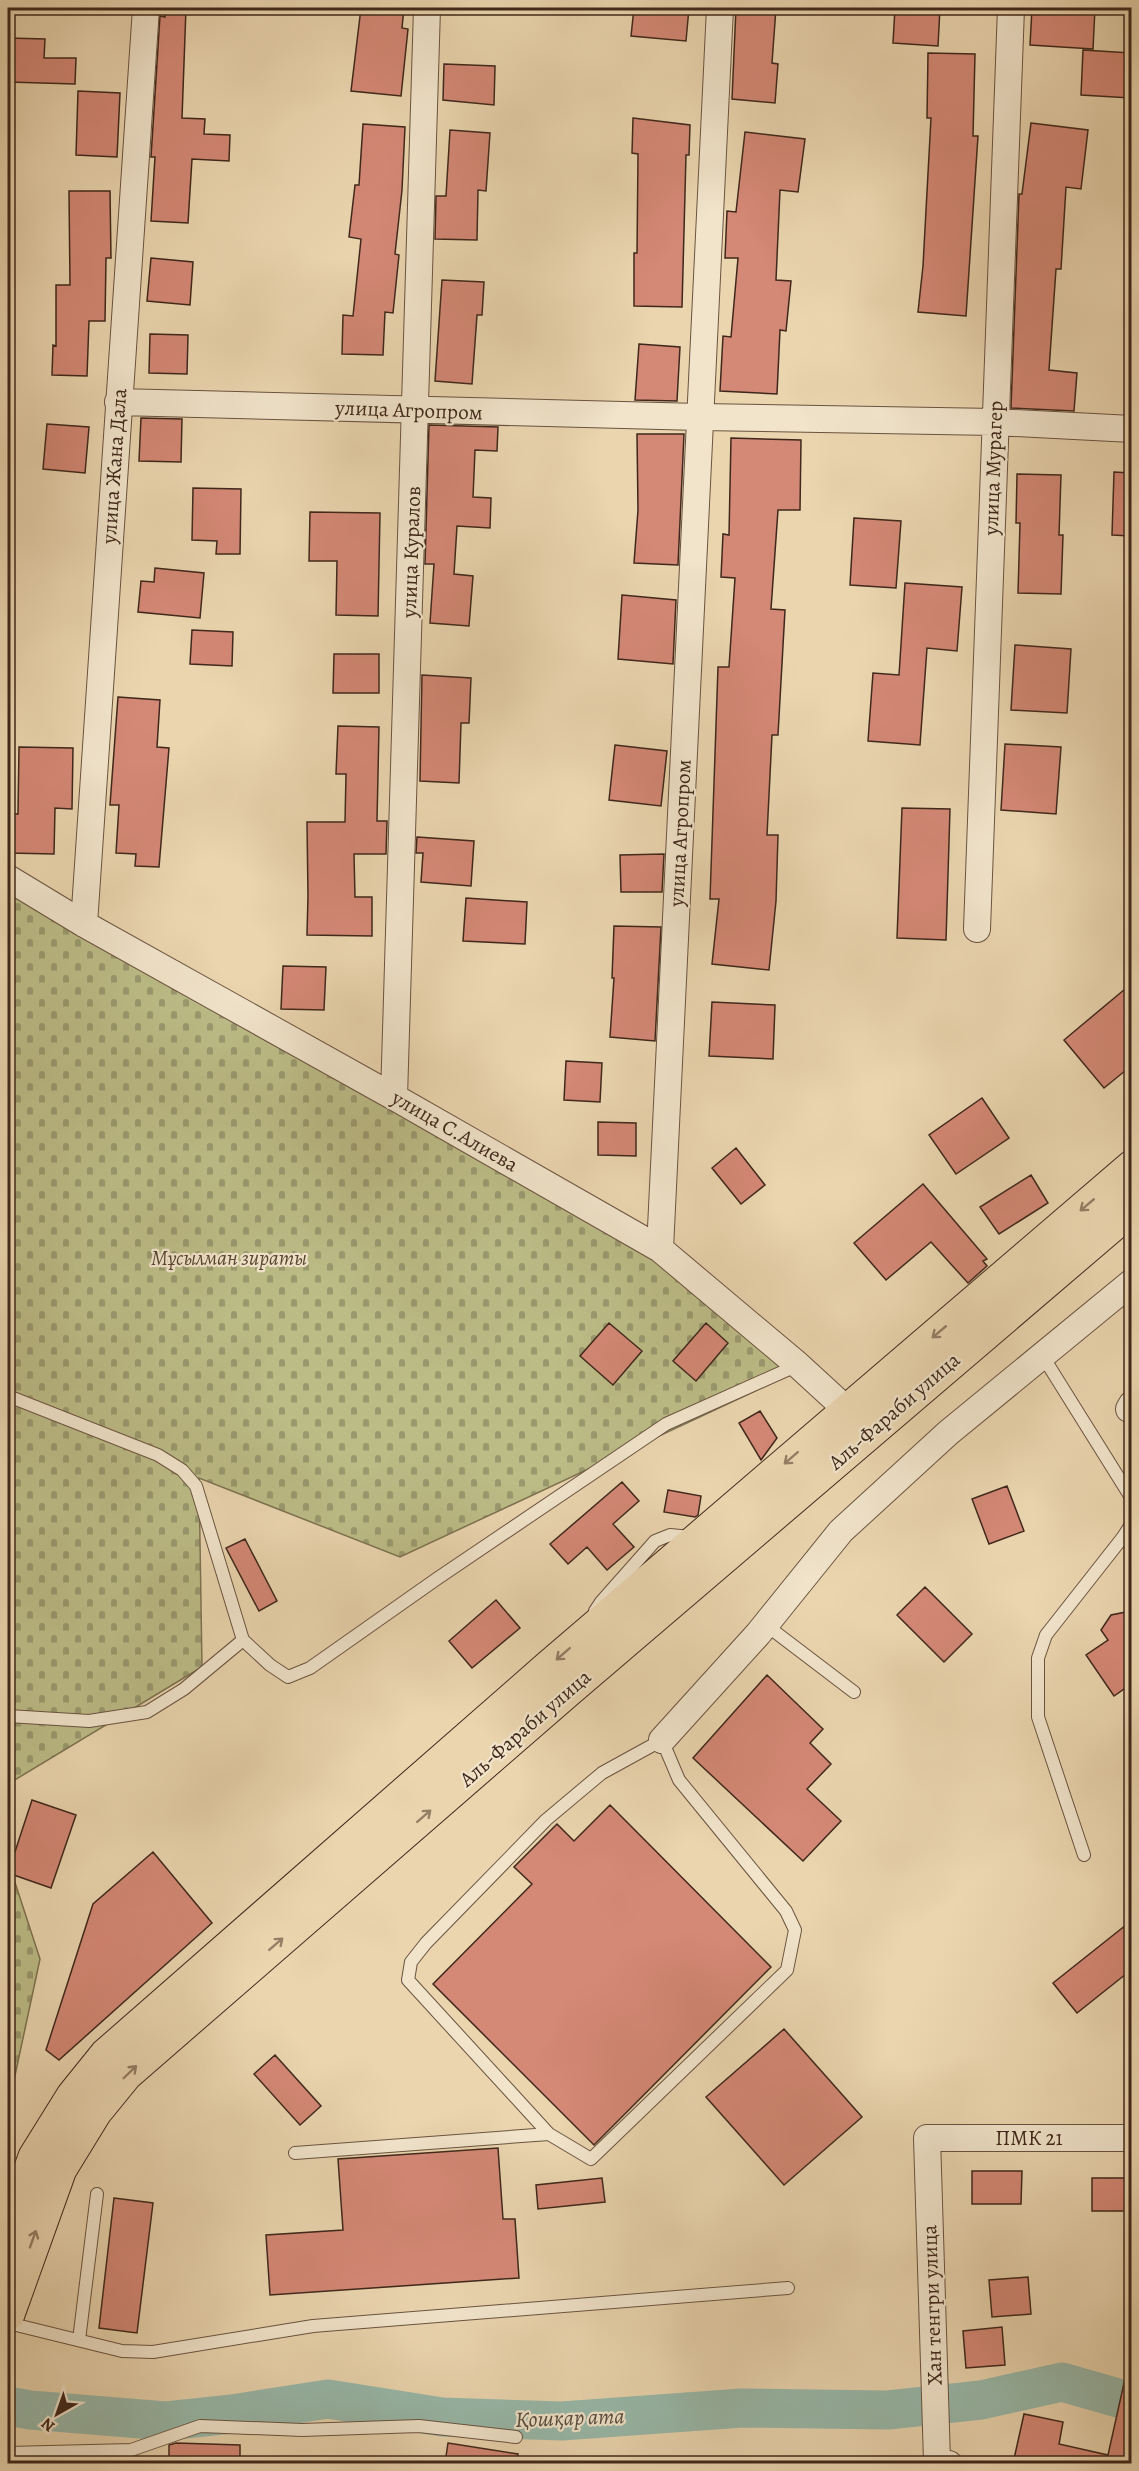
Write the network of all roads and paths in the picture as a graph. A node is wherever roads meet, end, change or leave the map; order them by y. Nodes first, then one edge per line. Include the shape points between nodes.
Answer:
1 (146, 8) edge
2 (427, 8) edge
3 (720, 8) edge
4 (1011, 8) edge
5 (118, 402) junction
6 (415, 411) junction
7 (699, 417) junction
8 (995, 422) junction
9 (1131, 429) edge
10 (8, 878) edge
11 (84, 924) junction
12 (976, 928) dead end
13 (394, 1097) junction
14 (1131, 1167) edge
15 (1131, 1208) edge
16 (660, 1249) junction
17 (1131, 1282) edge
18 (1042, 1355) junction
19 (798, 1365) junction
20 (8, 1396) edge
21 (857, 1422) junction
22 (1131, 1499) edge
23 (1131, 1523) edge
24 (766, 1625) junction
25 (243, 1640) junction
26 (854, 1692) dead end
27 (8, 1716) edge
28 (662, 1740) junction
29 (1084, 1855) dead end
30 (549, 2134) junction
31 (927, 2138) joint
32 (1131, 2138) edge
33 (295, 2153) dead end
34 (96, 2194) dead end
35 (8, 2231) edge
36 (788, 2288) dead end
37 (8, 2310) edge
38 (79, 2340) junction
39 (516, 2437) dead end
40 (8, 2453) edge
41 (949, 2463) edge

1 - 5 street, улица Жана Дала
2 - 6 street, улица Куралов
3 - 7 street, улица Агропром
4 - 8 street, улица Мурагер
5 - 6 street, улица Агропром
5 - 11 street, улица Жана Дала
6 - 7 street, улица Агропром
6 - 13 street, улица Куралов
7 - 8 street, улица Агропром
7 - 16 street, улица Агропром
8 - 9 street, улица Агропром
8 - 12 street, улица Мурагер
10 - 11 street, улица С.Алиева
11 - 13 street, улица С.Алиева
13 - 16 street, улица С.Алиева
14 -> 21 main road, Аль-Фараби улица
15 - 21 main road, Аль-Фараби улица
16 - 19 street, улица С.Алиева
17 - 18 street
18 - 22 lane
18 - 24 street via 948,1433 841,1531
19 - 21 street, улица С.Алиева
19 - 25 lane via 666,1424 310,1668 288,1677
20 - 25 lane via 158,1455 182,1470 196,1486
21 -> 35 main road, Аль-Фараби улица via 698,1538 106,2055 73,2096 35,2157
37 -> 21 main road, Аль-Фараби улица via 60,2169 95,2112 126,2074
23 - 29 lane via 1046,1635 1038,1658 1038,1717
24 - 26 lane
24 - 28 street
25 - 27 lane via 184,1689 147,1712 89,1721
28 - 30 lane via 602,1773 546,1820 411,1962 408,1980
28 - 30 lane via 679,1780 786,1911 795,1930 787,1970 591,2159
30 - 33 lane
31 - 32 street, ПМК 21
31 - 41 street, Хан тенгри улица via 937,2461
34 - 38 lane
36 - 38 lane via 314,2326 153,2352 122,2351
37 - 38 lane
39 - 40 lane via 419,2426 302,2430 200,2426 131,2450

